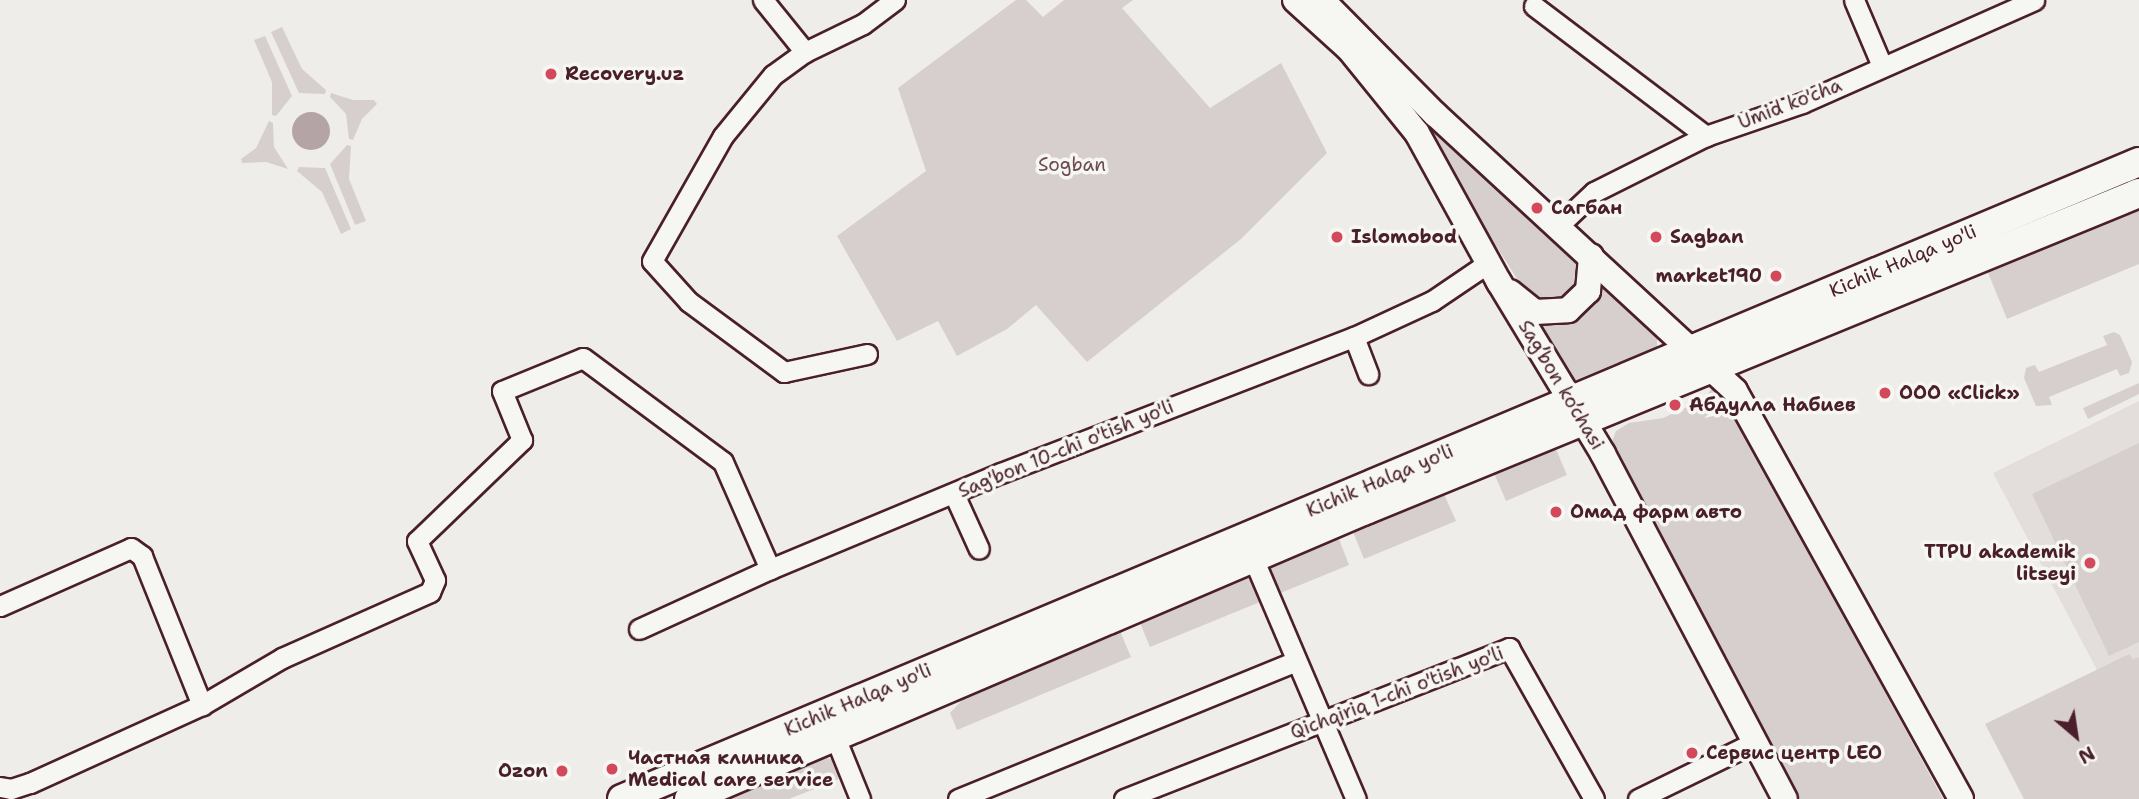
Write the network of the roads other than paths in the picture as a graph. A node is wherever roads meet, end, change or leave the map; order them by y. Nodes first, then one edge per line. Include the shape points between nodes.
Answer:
1 (764, 0) edge
2 (895, 0) edge
3 (1295, 0) edge
4 (1322, 0) edge
5 (1854, 0) edge
6 (2034, 0) edge
7 (1534, 6) dead end
8 (805, 52) junction
9 (1882, 66) junction
10 (1706, 136) junction
11 (2139, 162) edge
12 (2065, 192) junction
13 (2139, 193) edge
14 (2076, 219) junction
15 (1558, 226) junction
16 (1591, 257) junction
17 (1494, 272) junction
18 (1354, 337) junction
19 (1694, 349) junction
20 (866, 354) dead end
21 (1725, 365) junction
22 (1368, 374) dead end
23 (1576, 411) junction
24 (954, 494) junction
25 (1364, 499) junction
26 (979, 549) dead end
27 (1253, 558) junction
28 (770, 569) junction
29 (0, 606) edge
30 (1105, 608) junction
31 (639, 629) dead end
32 (1296, 662) junction
33 (202, 705) junction
34 (1324, 721) junction
35 (835, 737) junction
36 (1755, 742) junction
37 (0, 787) edge
38 (621, 799) edge
39 (689, 799) edge
40 (860, 799) edge
41 (958, 799) edge
42 (1124, 799) edge
43 (1356, 799) edge
44 (1594, 799) edge
45 (1638, 799) edge
46 (1785, 799) edge
47 (1961, 799) edge

1 - 8 street
2 - 8 street via 863,24
3 - 17 main road, Sag’bon ko’chasi via 1349,49 1406,116
4 - 15 main road via 1435,114
5 - 9 street
6 - 9 street, Umid ko'cha
7 - 10 street
8 - 20 street via 773,75 723,136 652,261 689,302 784,372
9 - 10 street, Umid ko'cha via 1802,103
10 - 15 street, Umid ko'cha via 1594,192
11 - 12 highway, Kichik Halqa yo'li
12 - 14 highway
12 - 19 highway, Kichik Halqa yo'li
13 - 14 highway, Kichik Halqa yo'li
14 - 21 highway, Kichik Halqa yo'li
15 - 16 main road
16 - 17 main road via 1588,291 1577,306 1557,314 1527,307
16 - 19 main road
17 - 18 street, Sag'bon 10-chi o'tish yo'li
17 - 23 main road, Sag’bon ko’chasi
18 - 22 street
18 - 24 street, Sag'bon 10-chi o'tish yo'li
19 - 21 main road
19 - 23 highway, Kichik Halqa yo'li
21 - 23 highway, Kichik Halqa yo'li
21 - 47 main road
23 - 25 highway, Kichik Halqa yo'li
23 - 36 main road, Sag’bon ko’chasi
24 - 26 street
24 - 28 street, Sag'bon 10-chi o'tish yo'li
25 - 27 highway, Kichik Halqa yo'li
25 - 30 highway, Kichik Halqa yo'li
27 - 30 highway, Kichik Halqa yo'li
27 - 32 street
28 - 31 street, Sag'bon 10-chi o'tish yo'li
28 - 33 street via 723,462 583,358 502,391 522,440 417,541 435,580 430,592 282,659
29 - 33 street via 131,548 145,563
30 - 35 highway, Kichik Halqa yo'li
30 - 38 highway, Kichik Halqa yo'li
32 - 34 street
32 - 41 street
33 - 37 street via 18,788
34 - 42 street, Qichqiriq 1-chi o'tish yo'li
34 - 43 street
34 - 44 street, Qichqiriq 1-chi o'tish yo'li via 1509,648
35 - 39 highway, Kichik Halqa yo'li
35 - 40 street
36 - 45 street
36 - 46 main road, Sag’bon ko’chasi

